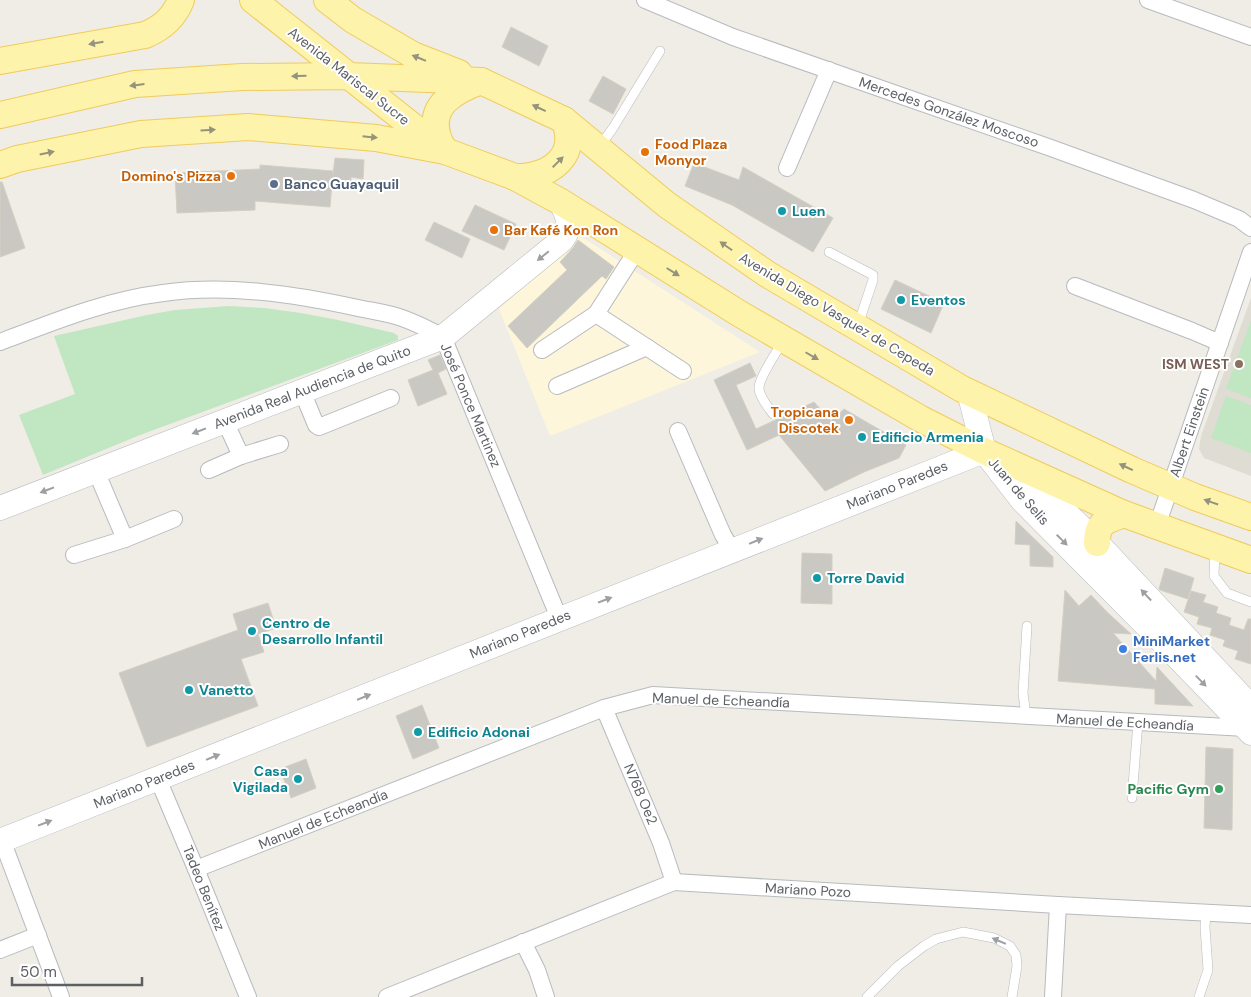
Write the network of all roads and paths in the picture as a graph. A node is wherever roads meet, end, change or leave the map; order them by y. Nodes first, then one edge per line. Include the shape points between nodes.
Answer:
1 (181, 0) edge
2 (253, 0) edge
3 (327, 0) edge
4 (645, 0) edge
5 (1148, 0) edge
6 (1251, 37) edge
7 (660, 51) dead end
8 (0, 61) edge
9 (829, 70) junction
10 (348, 76) junction
11 (481, 81) junction
12 (0, 115) edge
13 (564, 120) junction
14 (598, 148) junction
15 (445, 152) junction
16 (0, 165) edge
17 (787, 168) dead end
18 (514, 177) junction
19 (560, 202) junction
20 (1251, 228) edge
21 (637, 250) junction
22 (830, 252) dead end
23 (1251, 252) edge
24 (1075, 286) dead end
25 (596, 314) junction
26 (857, 328) junction
27 (443, 337) junction
28 (784, 339) junction
29 (0, 342) edge
30 (1220, 343) junction
31 (647, 347) junction
32 (542, 350) dead end
33 (683, 371) dead end
34 (557, 386) dead end
35 (302, 391) junction
36 (968, 392) junction
37 (392, 398) dead end
38 (773, 414) dead end
39 (225, 421) junction
40 (678, 431) dead end
41 (280, 444) dead end
42 (984, 451) junction
43 (241, 456) junction
44 (209, 470) dead end
45 (96, 471) junction
46 (1171, 486) junction
47 (0, 508) edge
48 (1124, 514) junction
49 (1251, 517) edge
50 (174, 520) dead end
51 (1157, 526) junction
52 (125, 538) junction
53 (1097, 543) junction
54 (1215, 547) junction
55 (732, 550) junction
56 (74, 555) dead end
57 (1251, 560) edge
58 (1251, 602) edge
59 (560, 618) junction
60 (1027, 626) dead end
61 (1164, 629) junction
62 (604, 708) junction
63 (1026, 716) junction
64 (1138, 722) junction
65 (1249, 723) edge
66 (158, 779) junction
67 (1132, 798) dead end
68 (1, 840) edge
69 (196, 869) junction
70 (674, 882) junction
71 (1058, 905) junction
72 (1206, 912) junction
73 (1251, 915) edge
74 (38, 935) junction
75 (523, 942) junction
76 (0, 950) edge
77 (62, 997) edge
78 (248, 997) edge
79 (387, 997) edge
80 (546, 997) edge
81 (867, 997) edge
82 (1012, 997) edge
83 (1053, 997) edge
84 (1199, 997) edge

1 -> 8 main road via 170,18 145,35
2 - 10 main road, Avenida Mariscal Sucre
11 -> 3 main road via 413,55 353,20
4 - 9 street, Mercedes González Moscoso via 733,37
5 - 6 street
7 - 14 lane
9 - 17 street
9 - 20 street, Mercedes González Moscoso via 1194,200 1239,219
10 - 11 main road, Avenida Diego Vasquez de Cepeda
10 -> 12 main road, Avenida Diego Vasquez de Cepeda via 242,77 135,84
10 - 15 main road, Avenida Mariscal Sucre
13 -> 11 main road, Avenida Diego Vasquez de Cepeda
11 - 15 main road via 464,88 440,106 435,124
13 - 14 main road, Avenida Diego Vasquez de Cepeda
18 -> 13 main road via 550,170 560,162 569,143
26 -> 14 main road, Avenida Diego Vasquez de Cepeda via 767,274 667,205
16 -> 15 main road via 141,134 248,127 376,138
15 - 18 main road
18 - 19 main road
19 - 21 main road
19 -> 27 main road, Avenida Real Audiencia de Quito via 569,226 562,240
21 - 25 street
21 -> 28 main road
22 - 26 lane via 873,275
23 - 30 street, Albert Einstein
24 - 30 street
25 - 31 street
25 - 32 street
26 - 36 main road, Avenida Diego Vasquez de Cepeda
27 - 29 street, José Ponce Martinez via 400,317 326,300 234,290 199,290 162,293 91,308
27 - 35 main road, Avenida Real Audiencia de Quito
27 - 59 street, José Ponce Martinez
28 - 38 lane via 760,383 759,391
28 -> 42 main road via 922,420
30 - 46 street, Albert Einstein
31 - 33 street
31 - 34 street
35 - 37 street via 319,427
35 - 39 main road, Avenida Real Audiencia de Quito
36 - 42 main road
46 -> 36 main road, Avenida Diego Vasquez de Cepeda
39 - 43 street
39 -> 45 main road, Avenida Real Audiencia de Quito
40 - 55 street via 722,535
41 - 43 street
42 - 48 main road
42 - 53 main road, Juan de Selis via 1039,487
55 -> 42 main road, Mariano Paredes
42 -> 61 main road, Juan de Selis via 1023,501
43 - 44 street
45 -> 47 main road, Avenida Real Audiencia de Quito
45 - 52 street
49 -> 46 main road, Avenida Diego Vasquez de Cepeda
46 - 51 street, Albert Einstein
48 - 51 main road
48 - 53 main road via 1104,522 1097,532
50 - 52 street
51 - 54 main road
52 - 56 street
61 -> 53 main road, Juan de Selis
54 - 57 main road
54 - 58 lane via 1214,576 1227,593
59 -> 55 main road, Mariano Paredes
66 -> 59 main road, Mariano Paredes
60 - 63 lane via 1023,693
61 - 65 main road, Juan de Selis
62 - 63 street, Manuel de Echeandía via 653,695
62 - 69 street, Manuel de Echeandía
62 - 70 street, N76B Oe2 via 662,843
63 - 64 street, Manuel de Echeandía
64 - 65 street, Manuel de Echeandía
64 - 67 lane
68 -> 66 main road, Mariano Paredes
66 - 69 street, Tadeo Benítez
68 - 74 street
69 - 78 street, Tadeo Benítez
70 - 71 street, Mariano Pozo
70 - 75 street, Mariano Pozo
71 - 72 street, Mariano Pozo
71 - 83 street
72 - 73 street, Mariano Pozo
72 - 84 lane via 1208,970
74 - 76 street
74 - 77 street
75 - 79 street, Mariano Pozo
75 - 80 street
82 -> 81 lane via 1017,966 1016,954 1010,946 994,938 963,932 936,939 924,946

